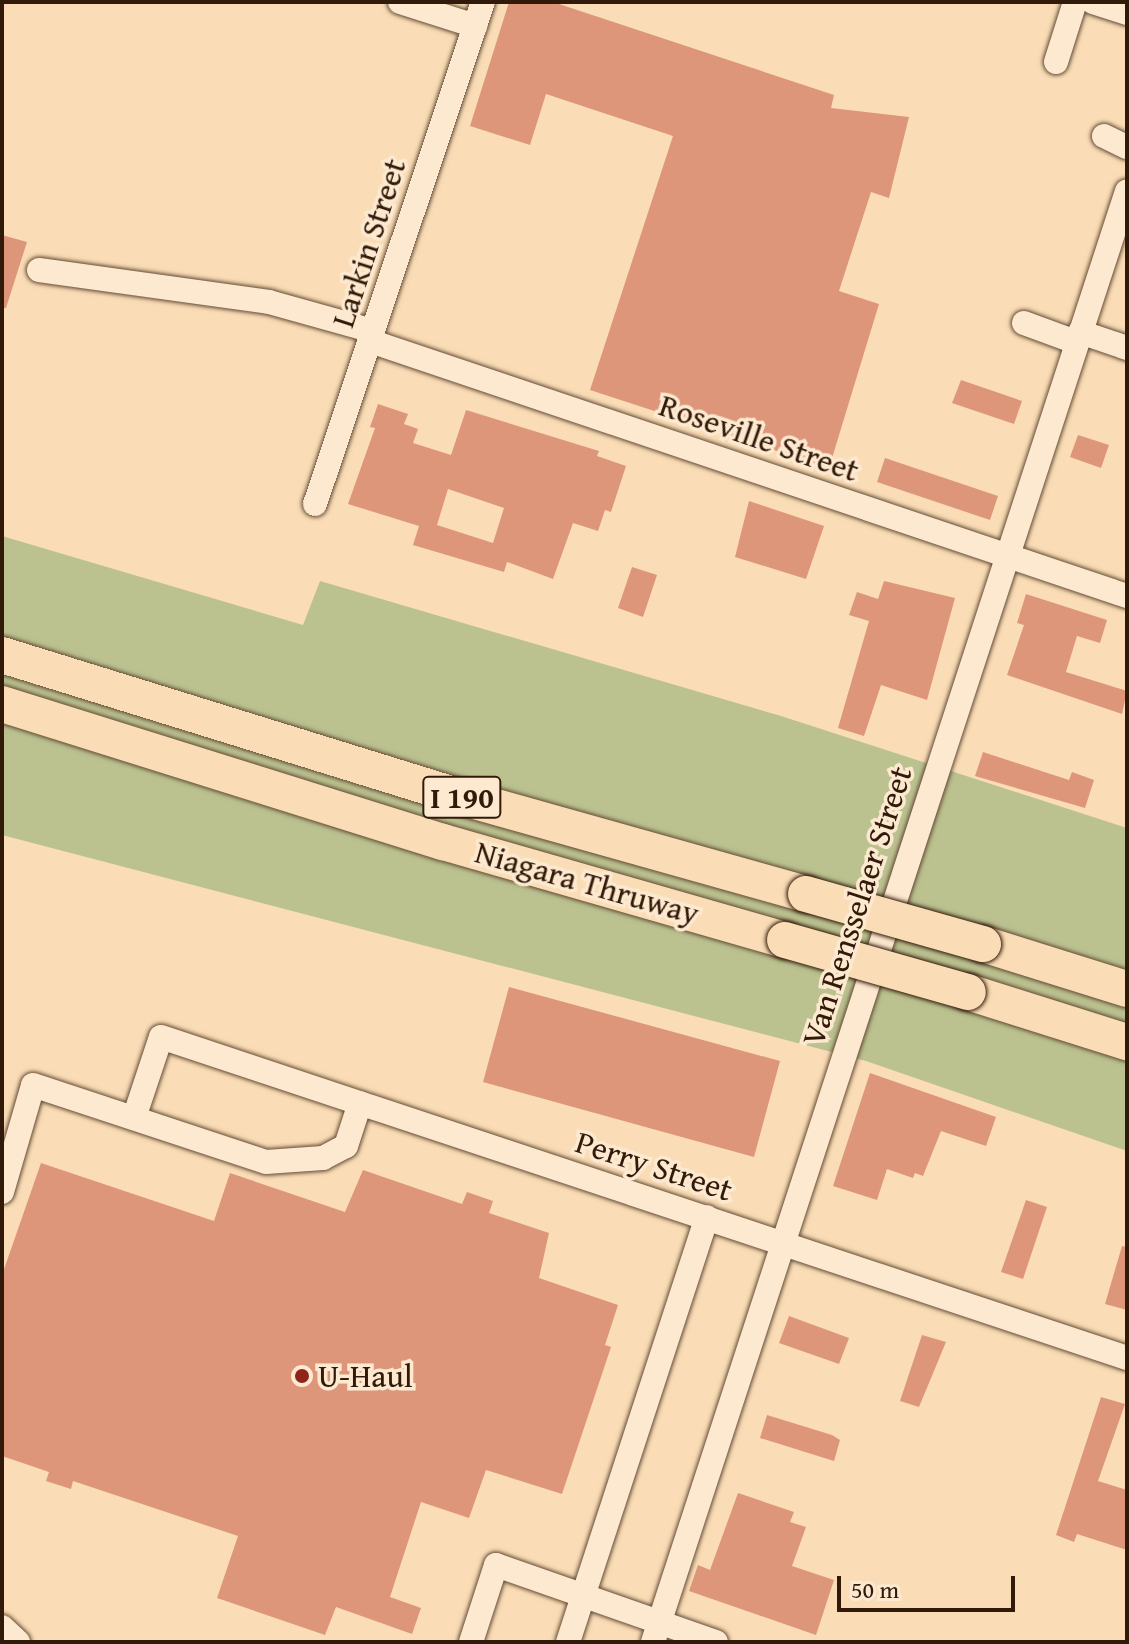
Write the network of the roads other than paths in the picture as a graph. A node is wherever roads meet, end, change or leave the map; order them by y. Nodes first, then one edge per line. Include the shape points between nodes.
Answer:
1 (400, 2) edge
2 (483, 2) edge
3 (1075, 2) edge
4 (1093, 2) edge
5 (1127, 13) edge
6 (475, 26) junction
7 (1056, 62) dead end
8 (1104, 136) dead end
9 (1127, 147) edge
10 (1125, 203) edge
11 (39, 270) dead end
12 (1024, 323) dead end
13 (371, 336) junction
14 (1078, 337) junction
15 (1127, 348) edge
16 (315, 504) dead end
17 (1005, 555) junction
18 (1127, 596) edge
19 (2, 655) edge
20 (2, 704) edge
21 (1127, 989) edge
22 (1127, 1042) edge
23 (360, 1103) junction
24 (134, 1118) junction
25 (2, 1192) edge
26 (707, 1217) junction
27 (782, 1242) junction
28 (1127, 1358) edge
29 (583, 1596) junction
30 (2, 1627) edge
31 (656, 1633) edge
32 (702, 1640) edge
33 (18, 1642) edge
34 (471, 1642) edge
35 (568, 1642) edge

1 - 6 street
2 - 6 street, Larkin Street
3 - 7 street
4 - 5 street
6 - 13 street, Larkin Street
8 - 9 street
10 - 14 street, Van Rensselaer Street
11 - 13 street, Roseville Street via 269,302
12 - 14 street
13 - 16 street, Larkin Street
13 - 17 street, Roseville Street
14 - 15 street
14 - 17 street, Van Rensselaer Street
17 - 18 street, Roseville Street
17 - 27 street, Van Rensselaer Street
19 - 21 highway, Niagara Thruway / I 190, bridge
20 - 22 highway, Niagara Thruway / I 190, bridge
23 - 24 street via 346,1146 323,1158 266,1162
23 - 24 street, Perry Street via 161,1037
23 - 26 street, Perry Street
24 - 25 street via 33,1085
26 - 27 street, Perry Street
26 - 29 street
27 - 28 street, Perry Street
27 - 31 street, Van Rensselaer Street
29 - 31 street
29 - 34 street via 496,1565
29 - 35 street
30 - 33 street
31 - 32 street

